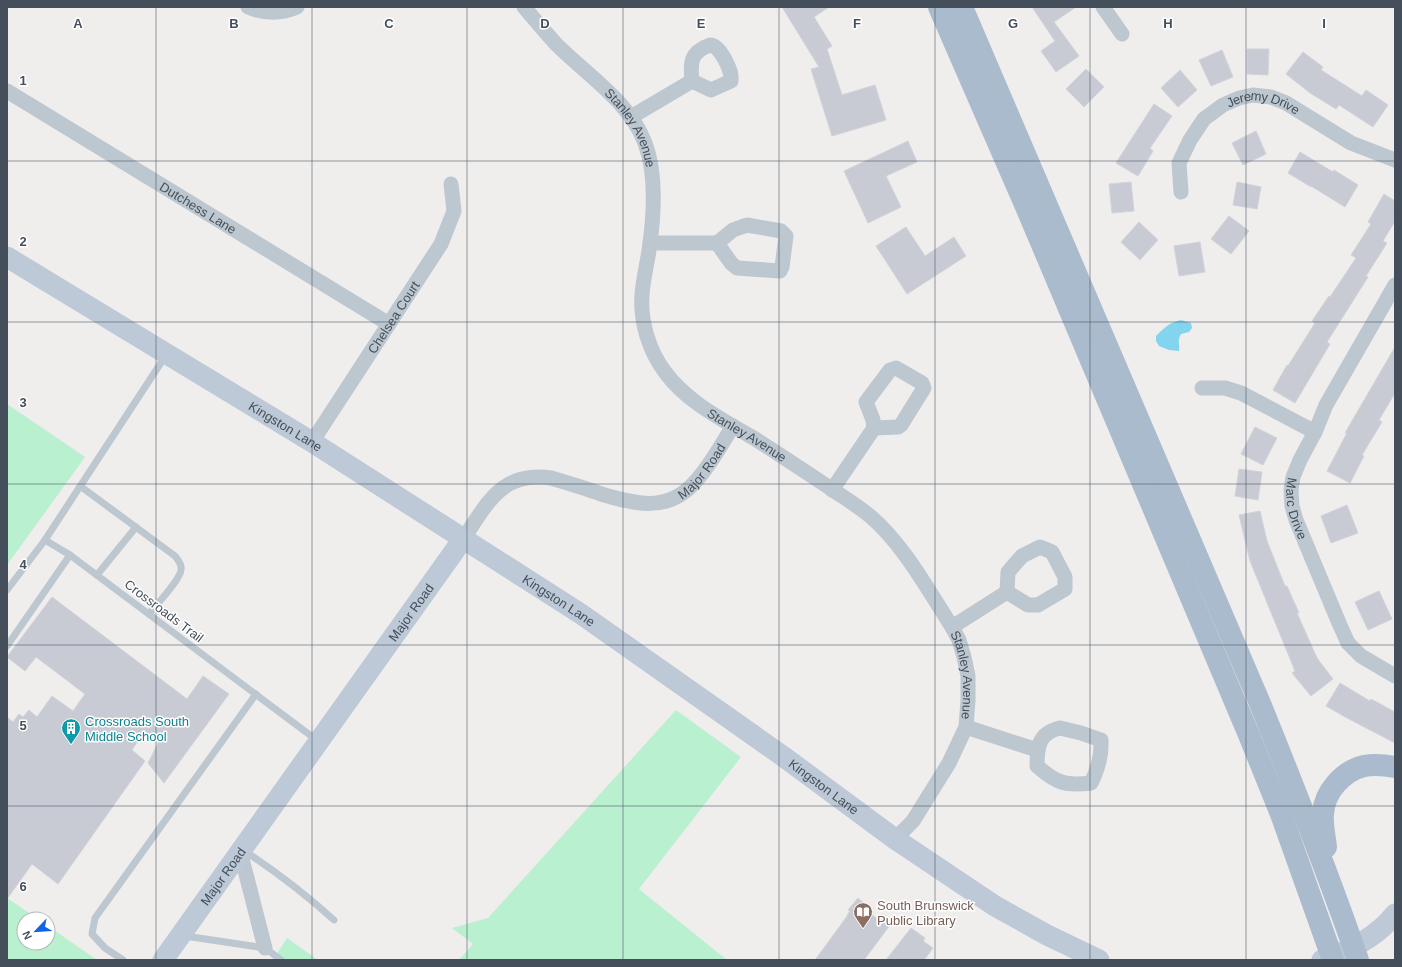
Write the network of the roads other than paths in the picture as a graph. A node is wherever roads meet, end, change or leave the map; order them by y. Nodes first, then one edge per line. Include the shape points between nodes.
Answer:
1 (248, 7) edge
2 (297, 7) edge
3 (524, 7) edge
4 (939, 7) edge
5 (962, 7) edge
6 (1103, 7) edge
7 (1122, 34) dead end
8 (692, 81) dead end
9 (7, 91) edge
10 (631, 117) junction
11 (1395, 160) edge
12 (451, 184) dead end
13 (1181, 192) dead end
14 (650, 243) junction
15 (717, 243) dead end
16 (7, 257) edge
17 (1395, 285) edge
18 (388, 324) junction
19 (167, 354) junction
20 (1202, 388) dead end
21 (733, 426) junction
22 (874, 428) dead end
23 (1315, 432) junction
24 (312, 442) junction
25 (80, 486) junction
26 (832, 490) junction
27 (136, 527) junction
28 (463, 538) junction
29 (44, 540) junction
30 (70, 555) junction
31 (97, 575) junction
32 (7, 590) edge
33 (1007, 592) dead end
34 (149, 614) junction
35 (952, 627) junction
36 (7, 646) edge
37 (1395, 676) edge
38 (256, 694) junction
39 (966, 727) junction
40 (318, 741) junction
41 (1037, 750) junction
42 (1395, 767) edge
43 (895, 839) junction
44 (241, 850) junction
45 (1331, 882) junction
46 (1395, 914) edge
47 (334, 920) dead end
48 (180, 935) junction
49 (265, 948) junction
50 (1356, 953) edge
51 (1329, 959) edge
52 (123, 960) edge
53 (162, 960) edge
54 (281, 960) edge
55 (1099, 960) edge

1 - 2 street via 260,11 280,12
3 - 10 street, Stanley Avenue via 556,44 615,98
4 - 51 main road via 1249,735 1281,814
5 - 45 main road via 1259,701
6 - 7 street
8 - 10 street
9 - 18 street, Dutchess Lane
10 - 14 street, Stanley Avenue via 643,138 654,185
11 - 13 street, Jeremy Drive via 1351,143 1286,103 1271,97 1253,95 1223,105 1204,119 1179,163
12 - 18 street, Chelsea Court via 454,211 441,244
14 - 15 street
14 - 21 street, Stanley Avenue via 642,296 643,318 655,356 678,387 710,413
16 - 19 street, Kingston Lane
17 - 23 street, Marc Drive via 1326,405
18 - 24 street, Chelsea Court
19 - 24 street, Kingston Lane
19 - 25 lane
20 - 23 street via 1210,386 1241,393
21 - 26 street, Stanley Avenue
21 - 28 street, Major Road via 695,483 672,499 644,504 630,502 552,478 527,477 504,487 494,495
22 - 26 street
23 - 37 street, Marc Drive via 1293,477 1292,506 1296,520 1348,643 1361,656
24 - 28 street, Kingston Lane
25 - 27 lane
25 - 29 lane
26 - 35 street, Stanley Avenue via 870,516 886,532
27 - 31 lane
27 - 34 lane via 180,562 181,570 176,580
28 - 40 street, Major Road
28 - 43 street, Kingston Lane via 581,614 784,757
29 - 30 lane, Crossroads Trail
29 - 32 lane
30 - 31 lane, Crossroads Trail
30 - 36 lane
31 - 34 lane, Crossroads Trail
33 - 35 street
34 - 38 lane, Crossroads Trail
35 - 39 street, Stanley Avenue via 959,640 968,676
38 - 40 lane, Crossroads Trail
38 - 52 lane via 96,918 92,934 105,948
39 - 41 street
39 - 43 street, Stanley Avenue via 949,763 913,821
40 - 44 street, Major Road
41 - 41 street via 1037,766 1055,780 1075,785 1091,783 1102,752 1100,740 1060,728 1044,735
42 - 45 main road via 1379,765 1354,769 1338,780 1327,794 1322,813
43 - 55 street, Kingston Lane via 995,906
44 - 47 lane via 286,880
44 - 48 street, Major Road
44 - 49 street
45 - 50 main road
46 - 50 street
48 - 49 lane
48 - 53 street, Major Road
49 - 54 lane
50 - 51 street

